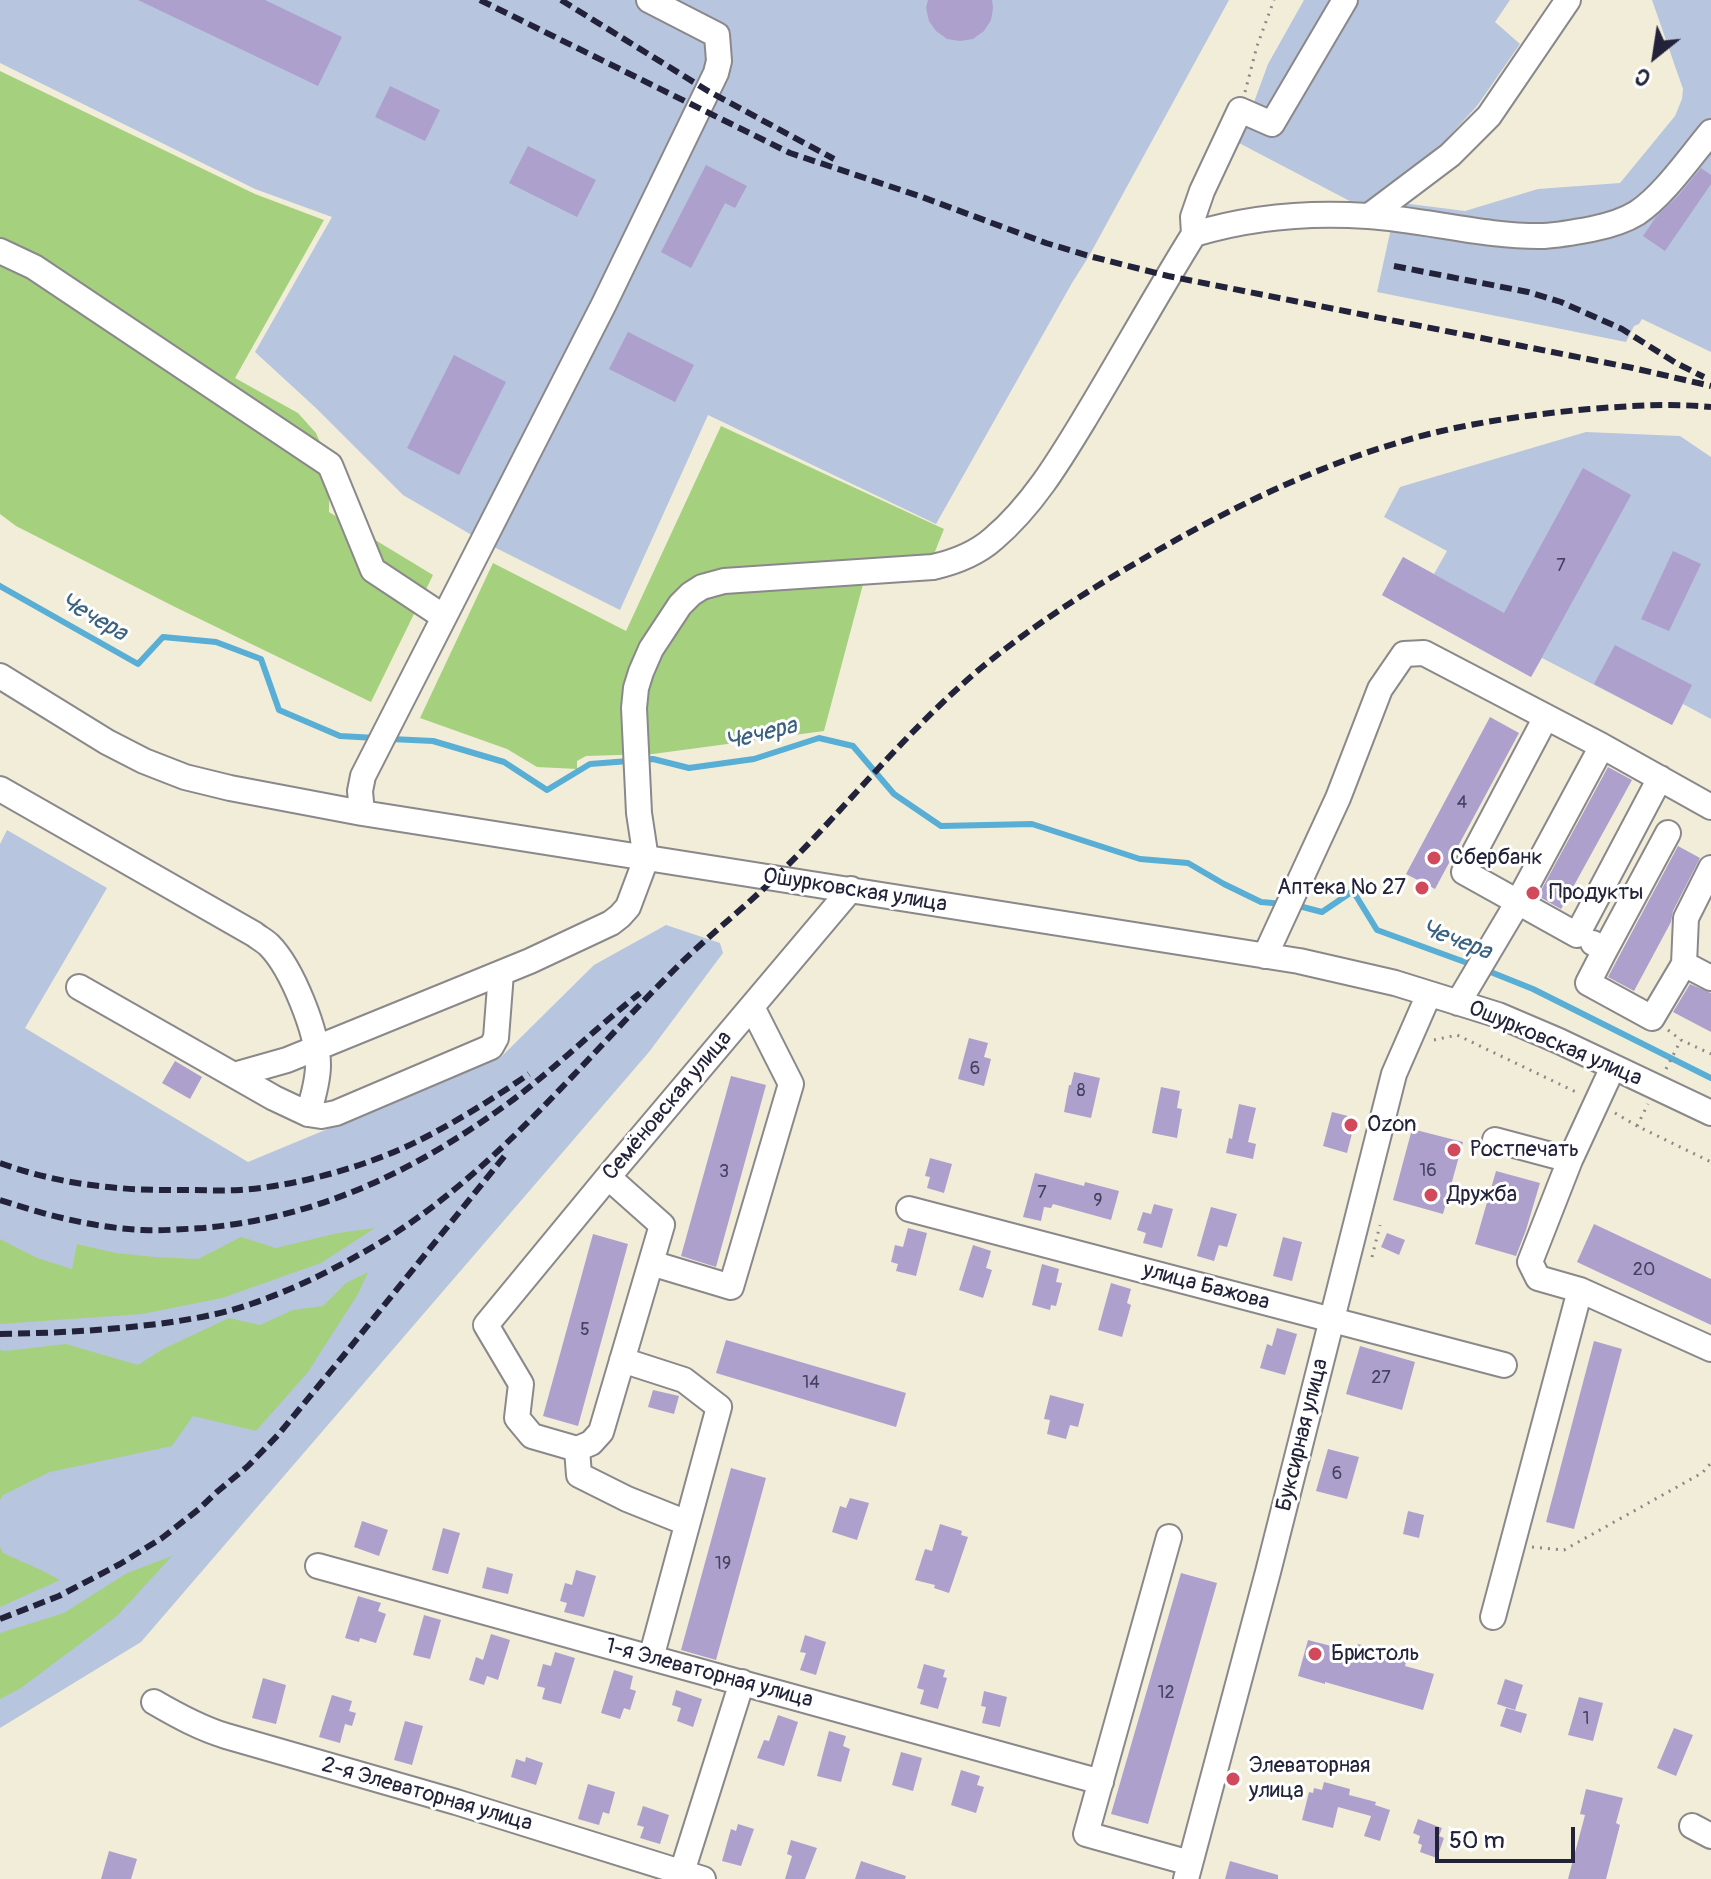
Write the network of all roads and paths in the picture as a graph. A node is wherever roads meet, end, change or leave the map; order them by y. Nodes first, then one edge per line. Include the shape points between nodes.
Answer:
1 (649, 0) edge
2 (1274, 0) edge
3 (1345, 0) edge
4 (1568, 0) edge
5 (1240, 110) junction
6 (1711, 132) edge
7 (1369, 216) junction
8 (1194, 234) junction
9 (0, 251) edge
10 (444, 617) junction
11 (0, 676) edge
12 (1546, 717) junction
13 (1602, 746) junction
14 (1660, 778) junction
15 (0, 789) edge
16 (1711, 807) edge
17 (362, 813) junction
18 (1668, 833) dead end
19 (646, 859) junction
20 (1711, 868) edge
21 (851, 889) junction
22 (1518, 902) junction
23 (1577, 935) junction
24 (1605, 950) junction
25 (1265, 956) junction
26 (1684, 964) junction
27 (501, 973) junction
28 (1711, 978) edge
29 (79, 987) dead end
30 (1429, 994) junction
31 (1458, 1003) junction
32 (752, 1007) junction
33 (1652, 1018) junction
34 (1681, 1040) junction
35 (1431, 1041) dead end
36 (318, 1047) junction
37 (1711, 1054) edge
38 (1668, 1064) dead end
39 (1613, 1067) junction
40 (234, 1075) junction
41 (1597, 1103) junction
42 (1711, 1113) edge
43 (308, 1114) junction
44 (1495, 1140) dead end
45 (1570, 1160) junction
46 (1711, 1162) edge
47 (608, 1177) junction
48 (909, 1209) dead end
49 (1382, 1214) dead end
50 (651, 1263) junction
51 (1369, 1266) dead end
52 (1580, 1290) junction
53 (1331, 1319) junction
54 (1711, 1349) edge
55 (622, 1360) junction
56 (1504, 1365) dead end
57 (577, 1449) junction
58 (1711, 1463) edge
59 (687, 1523) junction
60 (1169, 1537) dead end
61 (1512, 1546) junction
62 (318, 1566) dead end
63 (1493, 1617) dead end
64 (651, 1658) junction
65 (742, 1682) junction
66 (154, 1702) dead end
67 (1101, 1782) junction
68 (1188, 1871) edge
69 (693, 1876) edge

1 - 10 street via 717,35 716,73
2 - 5 path
3 - 5 street via 1272,124
4 - 7 street via 1489,116 1450,155
5 - 8 street via 1202,191 1193,217
6 - 7 street via 1655,198 1636,214 1607,226 1543,236
7 - 8 street via 1254,220
8 - 19 street via 1042,484 1019,514 974,553 933,567 724,581 702,587 680,605 651,649 636,688 639,813
9 - 10 street via 34,267 330,465 373,570
10 - 17 street via 363,776
11 - 17 street, Ошурковская улица via 107,742 185,777
12 - 13 street
12 - 22 street via 1464,872
12 - 25 street via 1424,653 1404,654 1380,689 1338,798
13 - 14 street
13 - 22 street
14 - 16 street
14 - 23 street
15 - 36 street via 269,945 291,978
17 - 19 street, Ошурковская улица
18 - 24 street
19 - 21 street, Ошурковская улица
19 - 27 street via 620,916
20 - 26 street via 1686,918
21 - 25 street, Ошурковская улица
21 - 32 street, Семёновская улица
22 - 23 street
22 - 31 street
23 - 24 street
24 - 33 street via 1588,983
25 - 30 street, Ошурковская улица
26 - 28 street
26 - 33 street
27 - 36 street
27 - 43 street via 491,1047 336,1113
29 - 40 street
30 - 31 street, Ошурковская улица
30 - 53 street, Буксирная улица via 1394,1074
31 - 39 street, Ошурковская улица via 1498,1015
32 - 47 street, Семёновская улица
32 - 50 street via 791,1084 731,1287
33 - 34 path
34 - 37 path
34 - 38 path
35 - 41 path via 1457,1035
36 - 40 street
36 - 43 street via 319,1068
39 - 41 street
39 - 42 street, Ошурковская улица
40 - 43 street
41 - 45 street
41 - 46 path
44 - 45 street
45 - 52 street via 1530,1262 1538,1278
47 - 50 street via 662,1225
47 - 57 street, Семёновская улица via 486,1325 521,1384 517,1418 532,1436
48 - 53 street, улица Бажова
49 - 51 path
50 - 55 street
52 - 54 street
52 - 61 street
53 - 56 street, улица Бажова
53 - 68 street, Буксирная улица
55 - 57 street via 601,1432
55 - 59 street via 684,1380 719,1407
57 - 59 street via 579,1475
58 - 61 path via 1702,1473 1564,1550
59 - 64 street
60 - 67 street
61 - 63 street
62 - 64 street, 1-я Элеваторная улица
64 - 65 street, 1-я Элеваторная улица
65 - 67 street, 1-я Элеваторная улица
65 - 69 street
66 - 69 street, 2-я Элеваторная улица via 204,1729
67 - 68 street via 1086,1834

